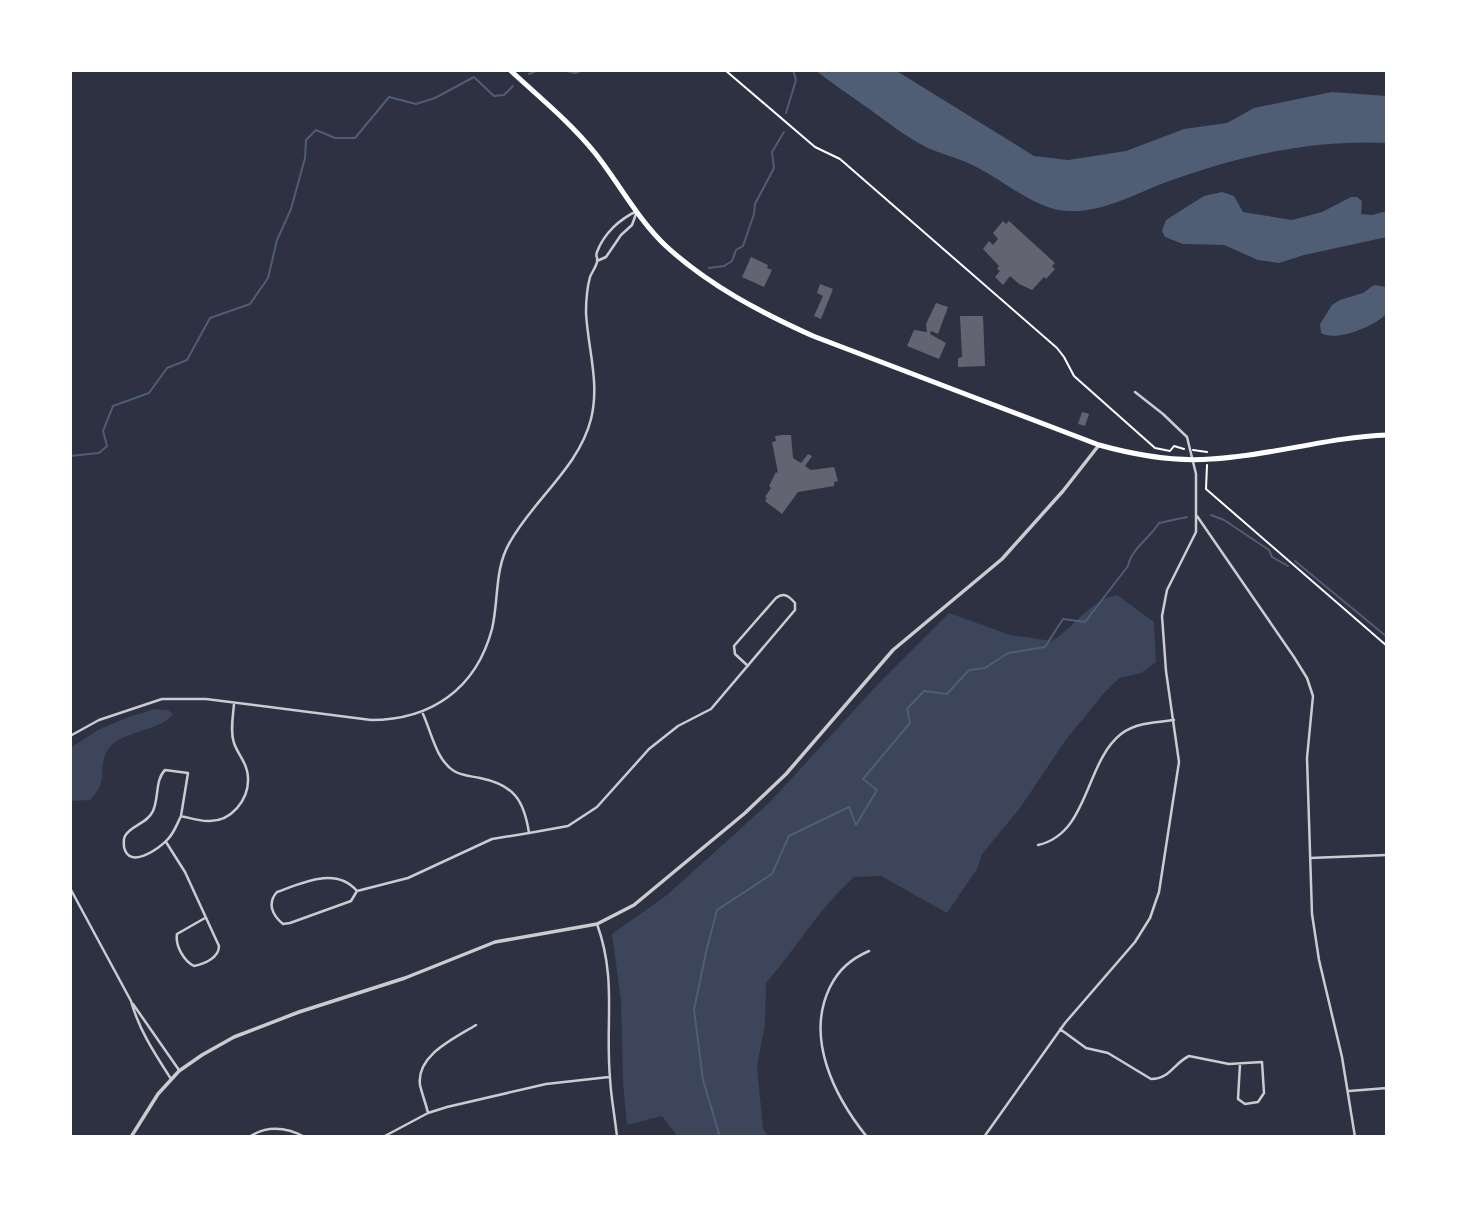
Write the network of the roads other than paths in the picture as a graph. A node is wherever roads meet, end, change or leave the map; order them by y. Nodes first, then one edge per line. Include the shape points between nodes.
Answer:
1 (510, 70) edge
2 (637, 211) junction
3 (597, 261) junction
4 (1135, 392) dead end
5 (1387, 435) edge
6 (1099, 444) junction
7 (1194, 459) junction
8 (1196, 516) junction
9 (748, 666) junction
10 (234, 703) junction
11 (423, 712) junction
12 (1174, 720) junction
13 (70, 736) edge
14 (181, 816) junction
15 (529, 833) junction
16 (166, 842) junction
17 (1038, 845) dead end
18 (1387, 855) edge
19 (1310, 858) junction
20 (70, 887) edge
21 (357, 891) junction
22 (205, 918) junction
23 (597, 924) junction
24 (869, 951) dead end
25 (131, 1001) junction
26 (476, 1025) dead end
27 (1060, 1029) junction
28 (1240, 1064) junction
29 (179, 1071) junction
30 (609, 1077) junction
31 (172, 1079) junction
32 (1387, 1088) edge
33 (1349, 1091) junction
34 (70, 1109) edge
35 (428, 1112) junction
36 (70, 1133) edge
37 (131, 1137) edge
38 (248, 1137) edge
39 (305, 1137) edge
40 (383, 1137) edge
41 (617, 1137) edge
42 (867, 1137) edge
43 (984, 1137) edge
44 (1355, 1137) edge

1 - 2 highway via 586,142
2 - 3 street via 632,225 606,257
2 - 3 street via 608,234 596,254
2 - 6 highway via 676,255 730,295 768,315
3 - 11 street via 587,303 596,388 591,420 578,452 508,546 492,628 477,666 456,691
4 - 7 street via 1180,430
5 - 7 highway
6 - 7 highway via 1141,456
6 - 23 street via 1002,559 893,650 786,774 634,905
7 - 8 street
8 - 12 street via 1196,532 1167,590 1162,616
8 - 19 street via 1307,678 1313,696 1307,758
9 - 9 street via 795,610 795,603 786,595 776,598 734,646 735,654
9 - 15 street via 711,709 678,726 649,749 584,817 568,826
10 - 11 street via 371,720
10 - 13 street via 162,699 99,720
10 - 14 street via 234,743 247,767 247,792 235,811 217,821
11 - 15 street via 445,763 454,771 513,791 525,809
12 - 17 street via 1136,726 1113,741 1077,811 1051,842
12 - 27 street via 1179,762 1159,892 1150,918
14 - 16 street
14 - 16 street via 188,772 166,770 160,776 151,815 129,832 123,843 131,857 139,858
15 - 21 street via 492,839 422,873
16 - 22 street
18 - 19 street
19 - 33 street via 1319,960
20 - 25 street
21 - 21 street via 351,901 290,923 278,920 271,904 277,892 321,877 341,880
22 - 22 street via 219,952 194,966 185,959 177,934
23 - 29 street via 495,942 405,978 257,1027
23 - 30 street via 609,970
24 - 42 street via 855,957 834,979 823,1003 820,1033 828,1072
25 - 29 street
25 - 31 street via 150,1047
26 - 35 street via 436,1050 426,1064 420,1084
27 - 28 street via 1086,1048 1108,1053 1151,1079 1168,1074 1189,1056
27 - 43 street
28 - 28 street via 1262,1062 1264,1093 1258,1102 1245,1104 1238,1099
29 - 31 street
30 - 35 street via 533,1086
30 - 41 street
31 - 37 street
32 - 33 street
33 - 44 street
34 - 36 street
35 - 40 street
38 - 39 street via 275,1128

